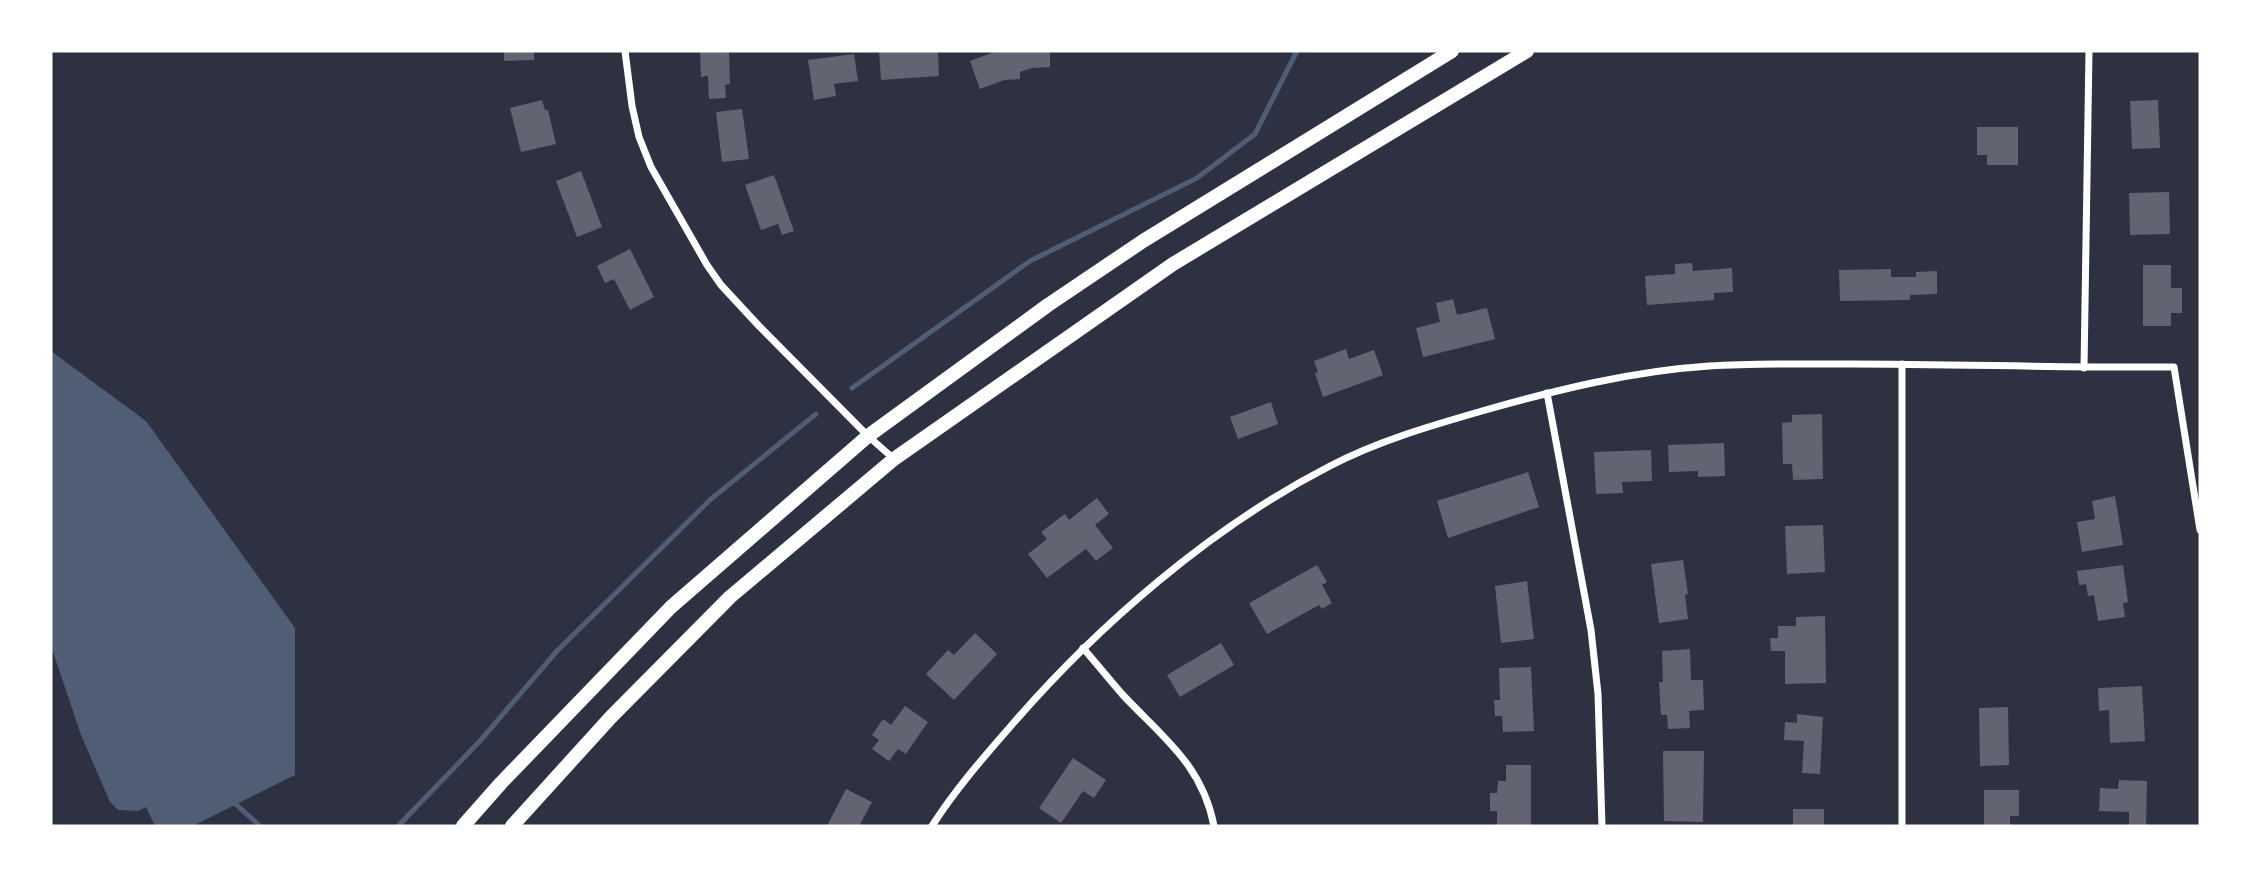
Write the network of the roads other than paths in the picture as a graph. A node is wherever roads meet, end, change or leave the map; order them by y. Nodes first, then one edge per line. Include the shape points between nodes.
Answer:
1 (625, 51) edge
2 (1452, 51) edge
3 (1527, 51) edge
4 (2089, 51) edge
5 (1902, 364) junction
6 (2084, 368) junction
7 (1547, 393) junction
8 (868, 436) junction
9 (894, 459) junction
10 (2200, 530) edge
11 (1083, 648) junction
12 (517, 823) edge
13 (463, 826) edge
14 (932, 826) edge
15 (1214, 826) edge
16 (1602, 826) edge
17 (1902, 826) edge

1 - 8 street via 639,137 707,265 759,326
2 - 8 main road via 1143,241
3 - 9 main road via 1173,264
4 - 6 street
5 - 6 street
5 - 7 street via 1708,366
5 - 17 street
6 - 10 street via 2174,367
7 - 11 street via 1385,441 1298,483 1166,575
7 - 16 street via 1591,630
8 - 9 street
8 - 13 main road via 671,607
9 - 12 main road via 730,597 611,717
11 - 14 street via 975,767
11 - 15 street via 1189,765 1201,785

